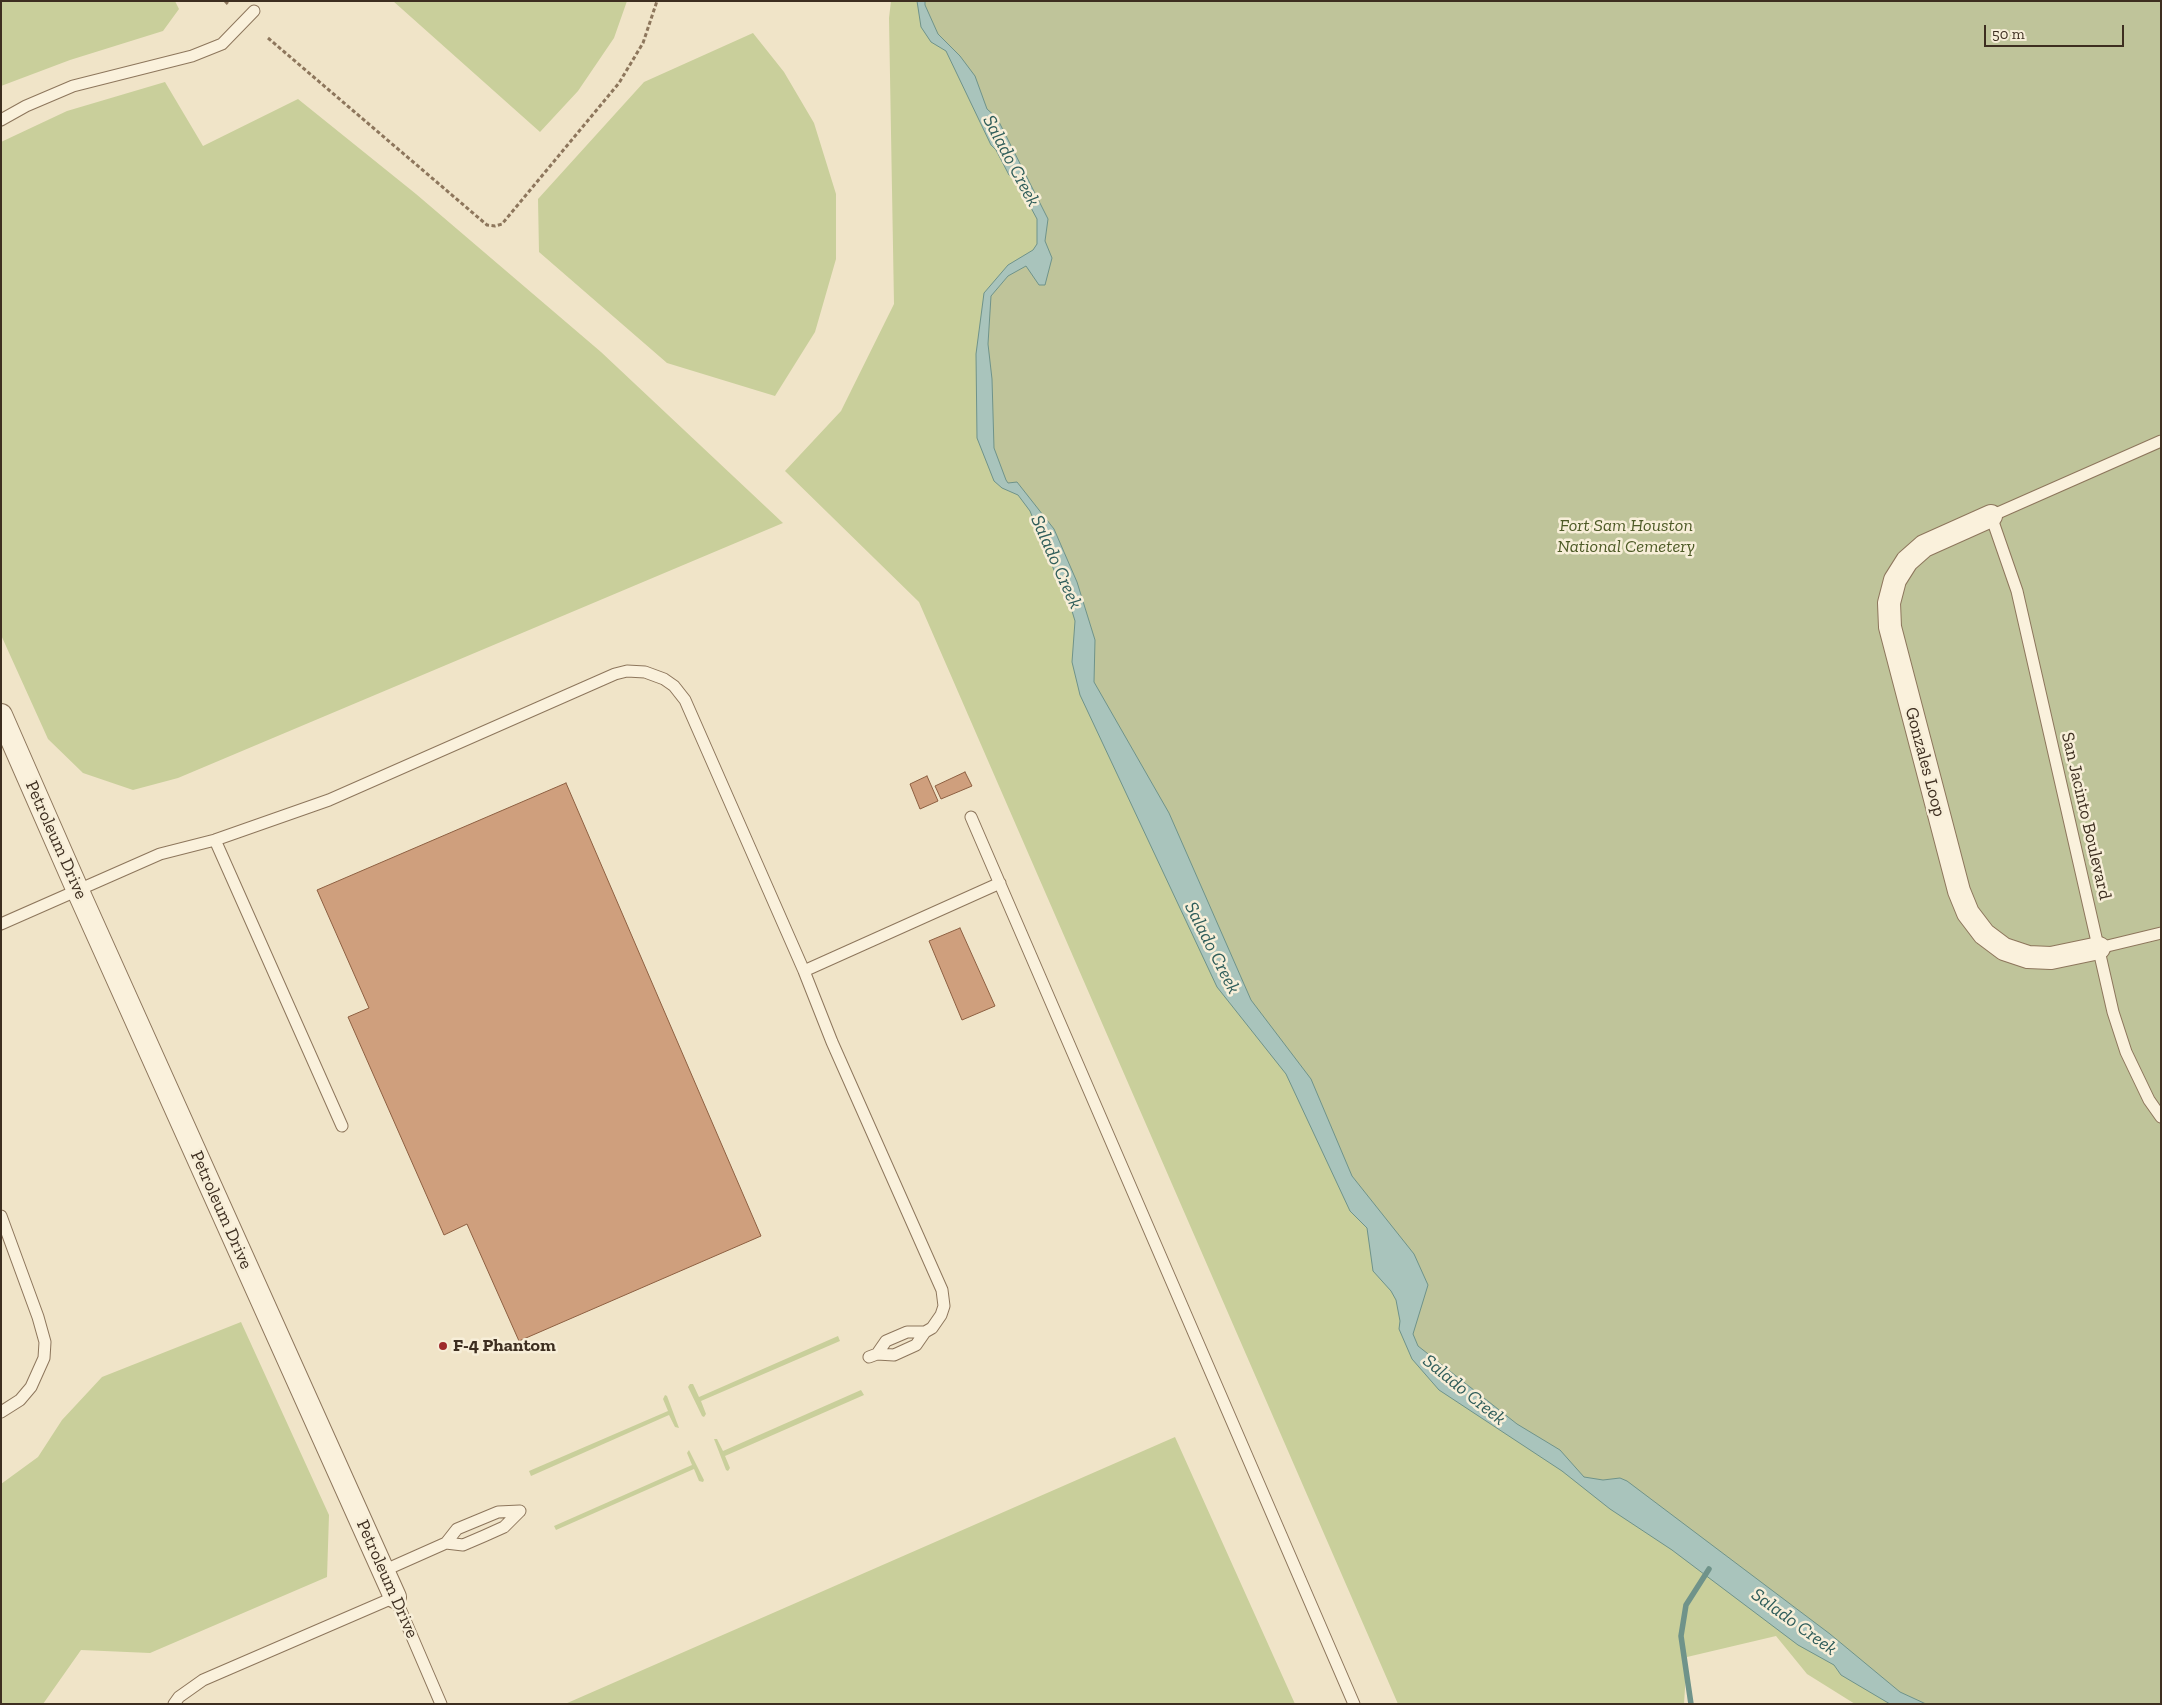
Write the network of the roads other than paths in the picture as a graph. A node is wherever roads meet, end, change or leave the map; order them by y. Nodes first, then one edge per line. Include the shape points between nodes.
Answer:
1 (254, 11) dead end
2 (1, 120) edge
3 (2161, 441) edge
4 (1991, 516) junction
5 (1, 715) edge
6 (971, 817) dead end
7 (215, 840) junction
8 (1000, 883) junction
9 (78, 891) junction
10 (1, 924) edge
11 (2161, 933) edge
12 (2099, 948) junction
13 (804, 971) junction
14 (2161, 1117) edge
15 (342, 1126) dead end
16 (1, 1216) edge
17 (925, 1332) junction
18 (1, 1412) edge
19 (446, 1543) junction
20 (383, 1571) junction
21 (395, 1597) junction
22 (174, 1704) edge
23 (441, 1704) edge
24 (1354, 1704) edge

1 - 2 lane via 222,44 192,56 73,86
3 - 4 lane
4 - 12 lane, San Jacinto Boulevard via 2017,591
4 - 12 street, Gonzales Loop via 1924,546 1907,562 1895,580 1889,603 1890,628 1959,891 1968,914 1984,934 2004,949 2028,957 2051,958
5 - 9 street, Petroleum Drive
6 - 8 lane
7 - 9 lane via 160,854
7 - 13 lane via 329,800 615,674 645,672 664,678 685,700
7 - 15 lane
8 - 13 lane
8 - 24 lane
9 - 10 lane
9 - 20 street, Petroleum Drive
11 - 12 lane
12 - 14 lane, San Jacinto Boulevard via 2113,1012 2126,1052 2149,1100
13 - 17 lane via 942,1290 944,1306 941,1315
16 - 18 lane via 45,1342 44,1358 31,1387 20,1400
17 - 17 lane via 916,1345 894,1355 873,1355 886,1341 907,1332
19 - 19 lane via 463,1545 484,1536 504,1527 520,1511 498,1512 457,1529
19 - 20 lane
20 - 21 street, Petroleum Drive
21 - 22 lane via 203,1680
21 - 23 lane, Petroleum Drive

